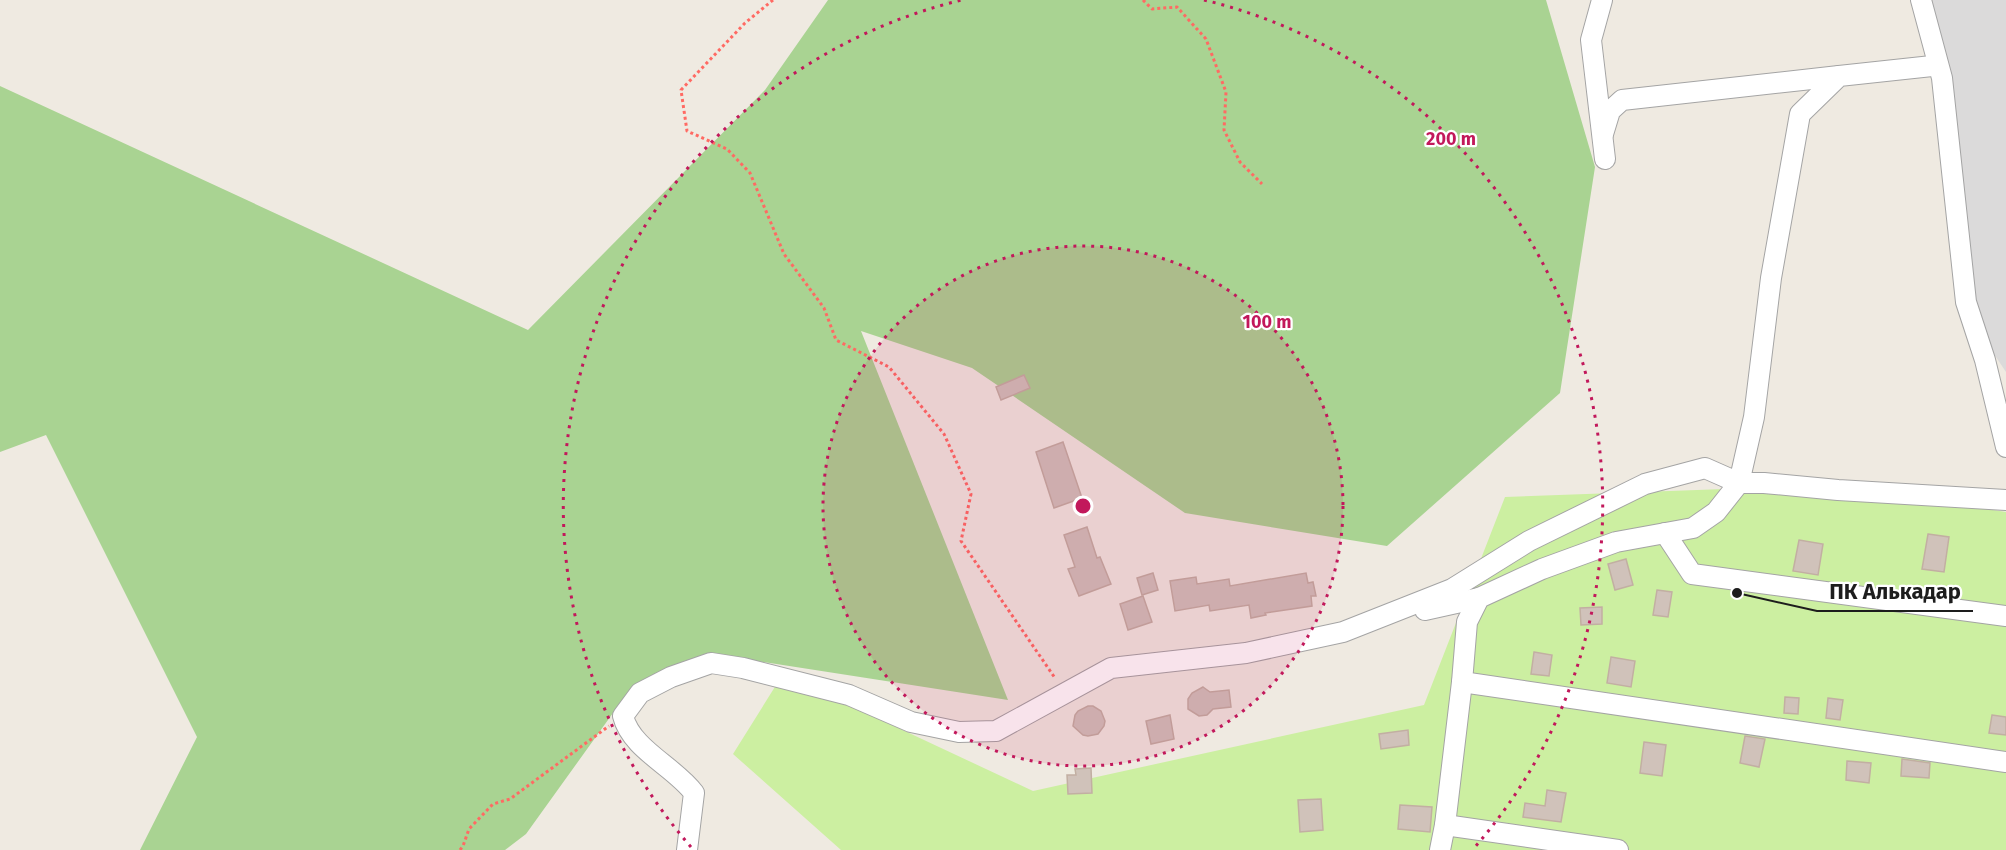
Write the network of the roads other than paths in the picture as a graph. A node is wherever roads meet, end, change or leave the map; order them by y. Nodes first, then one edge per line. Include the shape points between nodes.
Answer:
1 (1602, 0) edge
2 (1921, 0) edge
3 (1932, 66) dead end
4 (1839, 76) junction
5 (1602, 134) junction
6 (1605, 159) dead end
7 (2006, 447) edge
8 (1738, 483) junction
9 (2006, 500) edge
10 (1665, 533) junction
11 (1479, 598) junction
12 (2006, 616) edge
13 (1370, 621) junction
14 (1462, 682) junction
15 (2006, 762) edge
16 (1445, 825) junction
17 (687, 850) edge
18 (1440, 850) edge
19 (1618, 850) edge

1 - 5 street via 1591,40
2 - 7 street via 1942,78 1966,302
3 - 4 street
4 - 5 street via 1622,100 1610,111
4 - 8 street via 1800,114 1771,278 1754,417
5 - 6 street
8 - 9 street
8 - 10 street via 1716,513 1693,528
8 - 13 street via 1705,468 1645,484 1529,541 1452,589
10 - 11 street via 1616,542 1542,569
10 - 12 street via 1692,574
11 - 13 street
11 - 14 street via 1467,622
13 - 17 street via 1343,632 1246,653 1111,668 996,731 959,732 911,722 849,695 711,663 640,693 623,716 626,729 694,793
14 - 15 street
14 - 16 street
16 - 18 street
16 - 19 street

